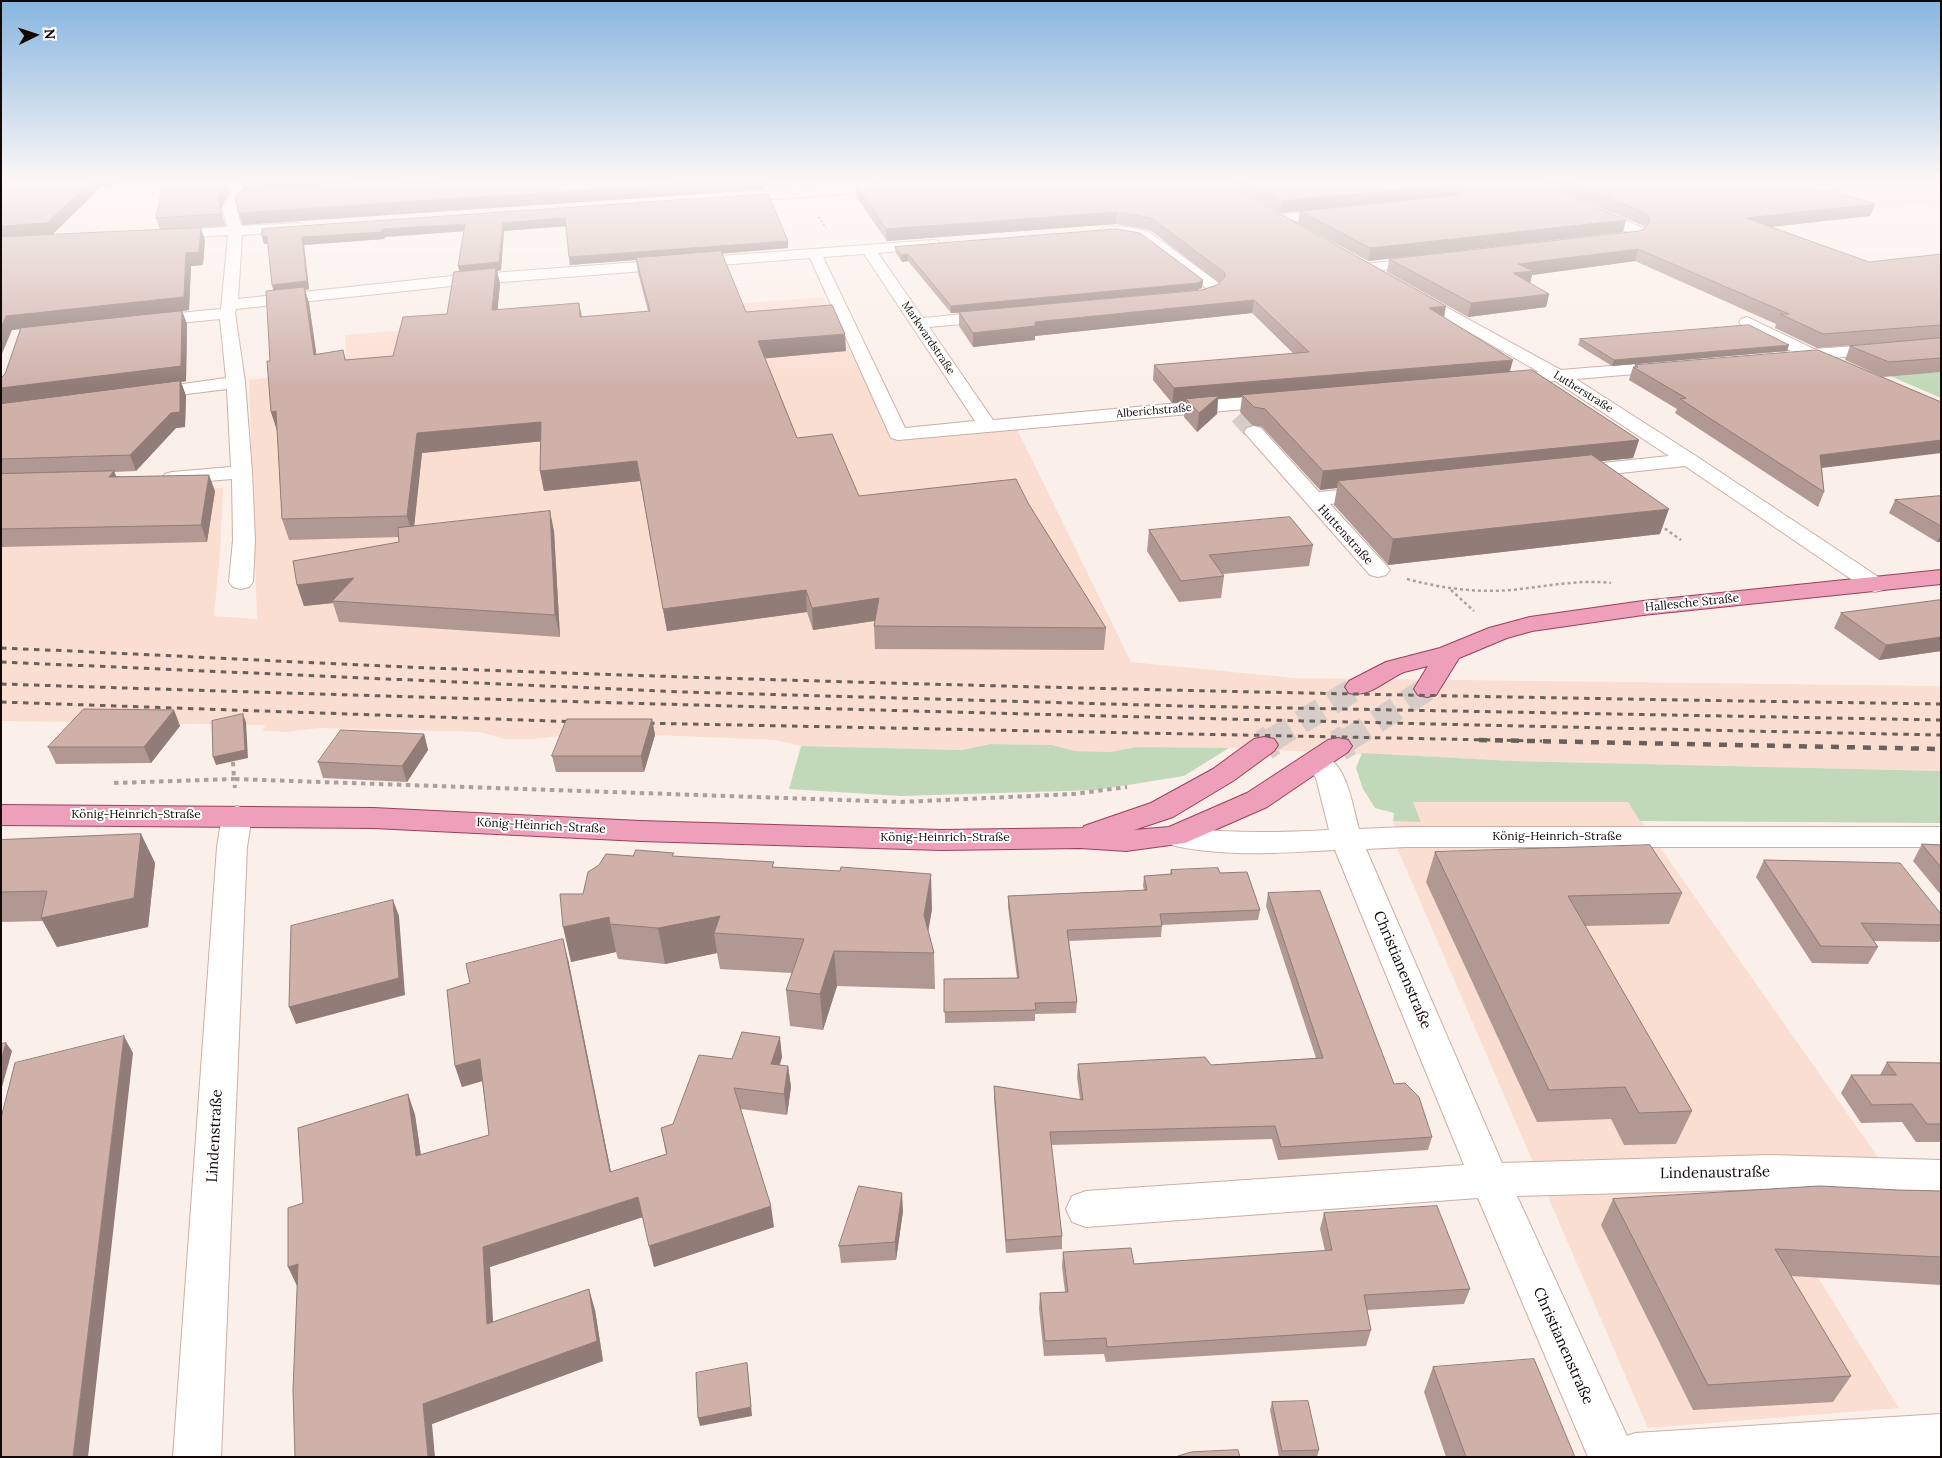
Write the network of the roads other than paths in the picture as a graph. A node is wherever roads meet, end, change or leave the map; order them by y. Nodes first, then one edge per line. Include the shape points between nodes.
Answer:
1 (234, 250) edge
2 (869, 250) joint
3 (1165, 250) edge
4 (815, 254) junction
5 (1350, 259) edge
6 (1433, 260) edge
7 (1366, 268) junction
8 (1171, 300) edge
9 (229, 309) junction
10 (1009, 315) edge
11 (1747, 322) dead end
12 (132, 323) edge
13 (917, 323) junction
14 (1941, 344) edge
15 (1811, 354) junction
16 (1773, 358) edge
17 (1687, 365) edge
18 (1846, 369) edge
19 (1559, 376) junction
20 (236, 382) junction
21 (1491, 382) edge
22 (128, 396) edge
23 (1297, 398) edge
24 (988, 426) junction
25 (1254, 432) tunnel mouth
26 (1689, 460) junction
27 (242, 472) junction
28 (1558, 474) edge
29 (151, 478) edge
30 (1391, 491) edge
31 (1313, 499) junction
32 (1378, 570) road end
33 (1941, 578) edge
34 (241, 582) dead end
35 (1875, 585) junction
36 (1449, 653) junction
37 (1358, 687) tunnel mouth
38 (1427, 688) tunnel mouth
39 (1264, 745) tunnel mouth
40 (1327, 754) joint
41 (1, 816) edge
42 (237, 816) junction
43 (1174, 836) junction
44 (1941, 837) edge
45 (1080, 838) junction
46 (1346, 839) junction
47 (1941, 1177) edge
48 (1490, 1180) junction
49 (1086, 1209) dead end
50 (1941, 1437) edge
51 (198, 1457) edge
52 (1612, 1457) edge
53 (1635, 1457) edge

1 - 9 street
2 - 4 street
2 - 13 street, Markwardstraße
3 - 8 street via 1214,286 1209,294 1200,297
4 - 9 street via 452,281
4 - 24 street, Alberichstraße via 898,434
5 - 7 street, Lutherstraße
6 - 7 street
7 - 19 street, Lutherstraße
9 - 12 street
9 - 20 street
10 - 13 street
11 - 15 street
13 - 24 street, Markwardstraße
14 - 15 street
15 - 16 street
15 - 18 street
17 - 19 street
19 - 21 street
19 - 26 street, Lutherstraße
20 - 22 street
20 - 27 street
23 - 24 street, Alberichstraße via 1234,410
25 - 31 street, Huttenstraße
26 - 28 street
26 - 35 street, Lutherstraße
27 - 29 street
27 - 34 street via 245,557
30 - 31 street, Huttenstraße
31 - 32 street, Huttenstraße
33 - 35 main road, Hallesche Straße
35 - 36 main road, Hallesche Straße via 1643,608 1530,624
36 - 37 main road, Hallesche Straße via 1395,667
36 - 38 main road
39 - 45 main road, König-Heinrich-Straße via 1223,775 1162,810
40 - 43 main road, König-Heinrich-Straße via 1257,800
40 - 46 street, Christianenstraße
41 - 42 main road, König-Heinrich-Straße
42 - 45 main road, König-Heinrich-Straße via 932,839
42 - 51 street, Lindenstraße via 232,847
43 - 45 main road, König-Heinrich-Straße via 1126,841
43 - 46 street, König-Heinrich-Straße via 1271,843
44 - 46 street, König-Heinrich-Straße via 1406,836
46 - 48 street, Christianenstraße
47 - 48 street, Lindenaustraße via 1770,1172
48 - 49 street
48 - 52 street, Christianenstraße
50 - 53 street

